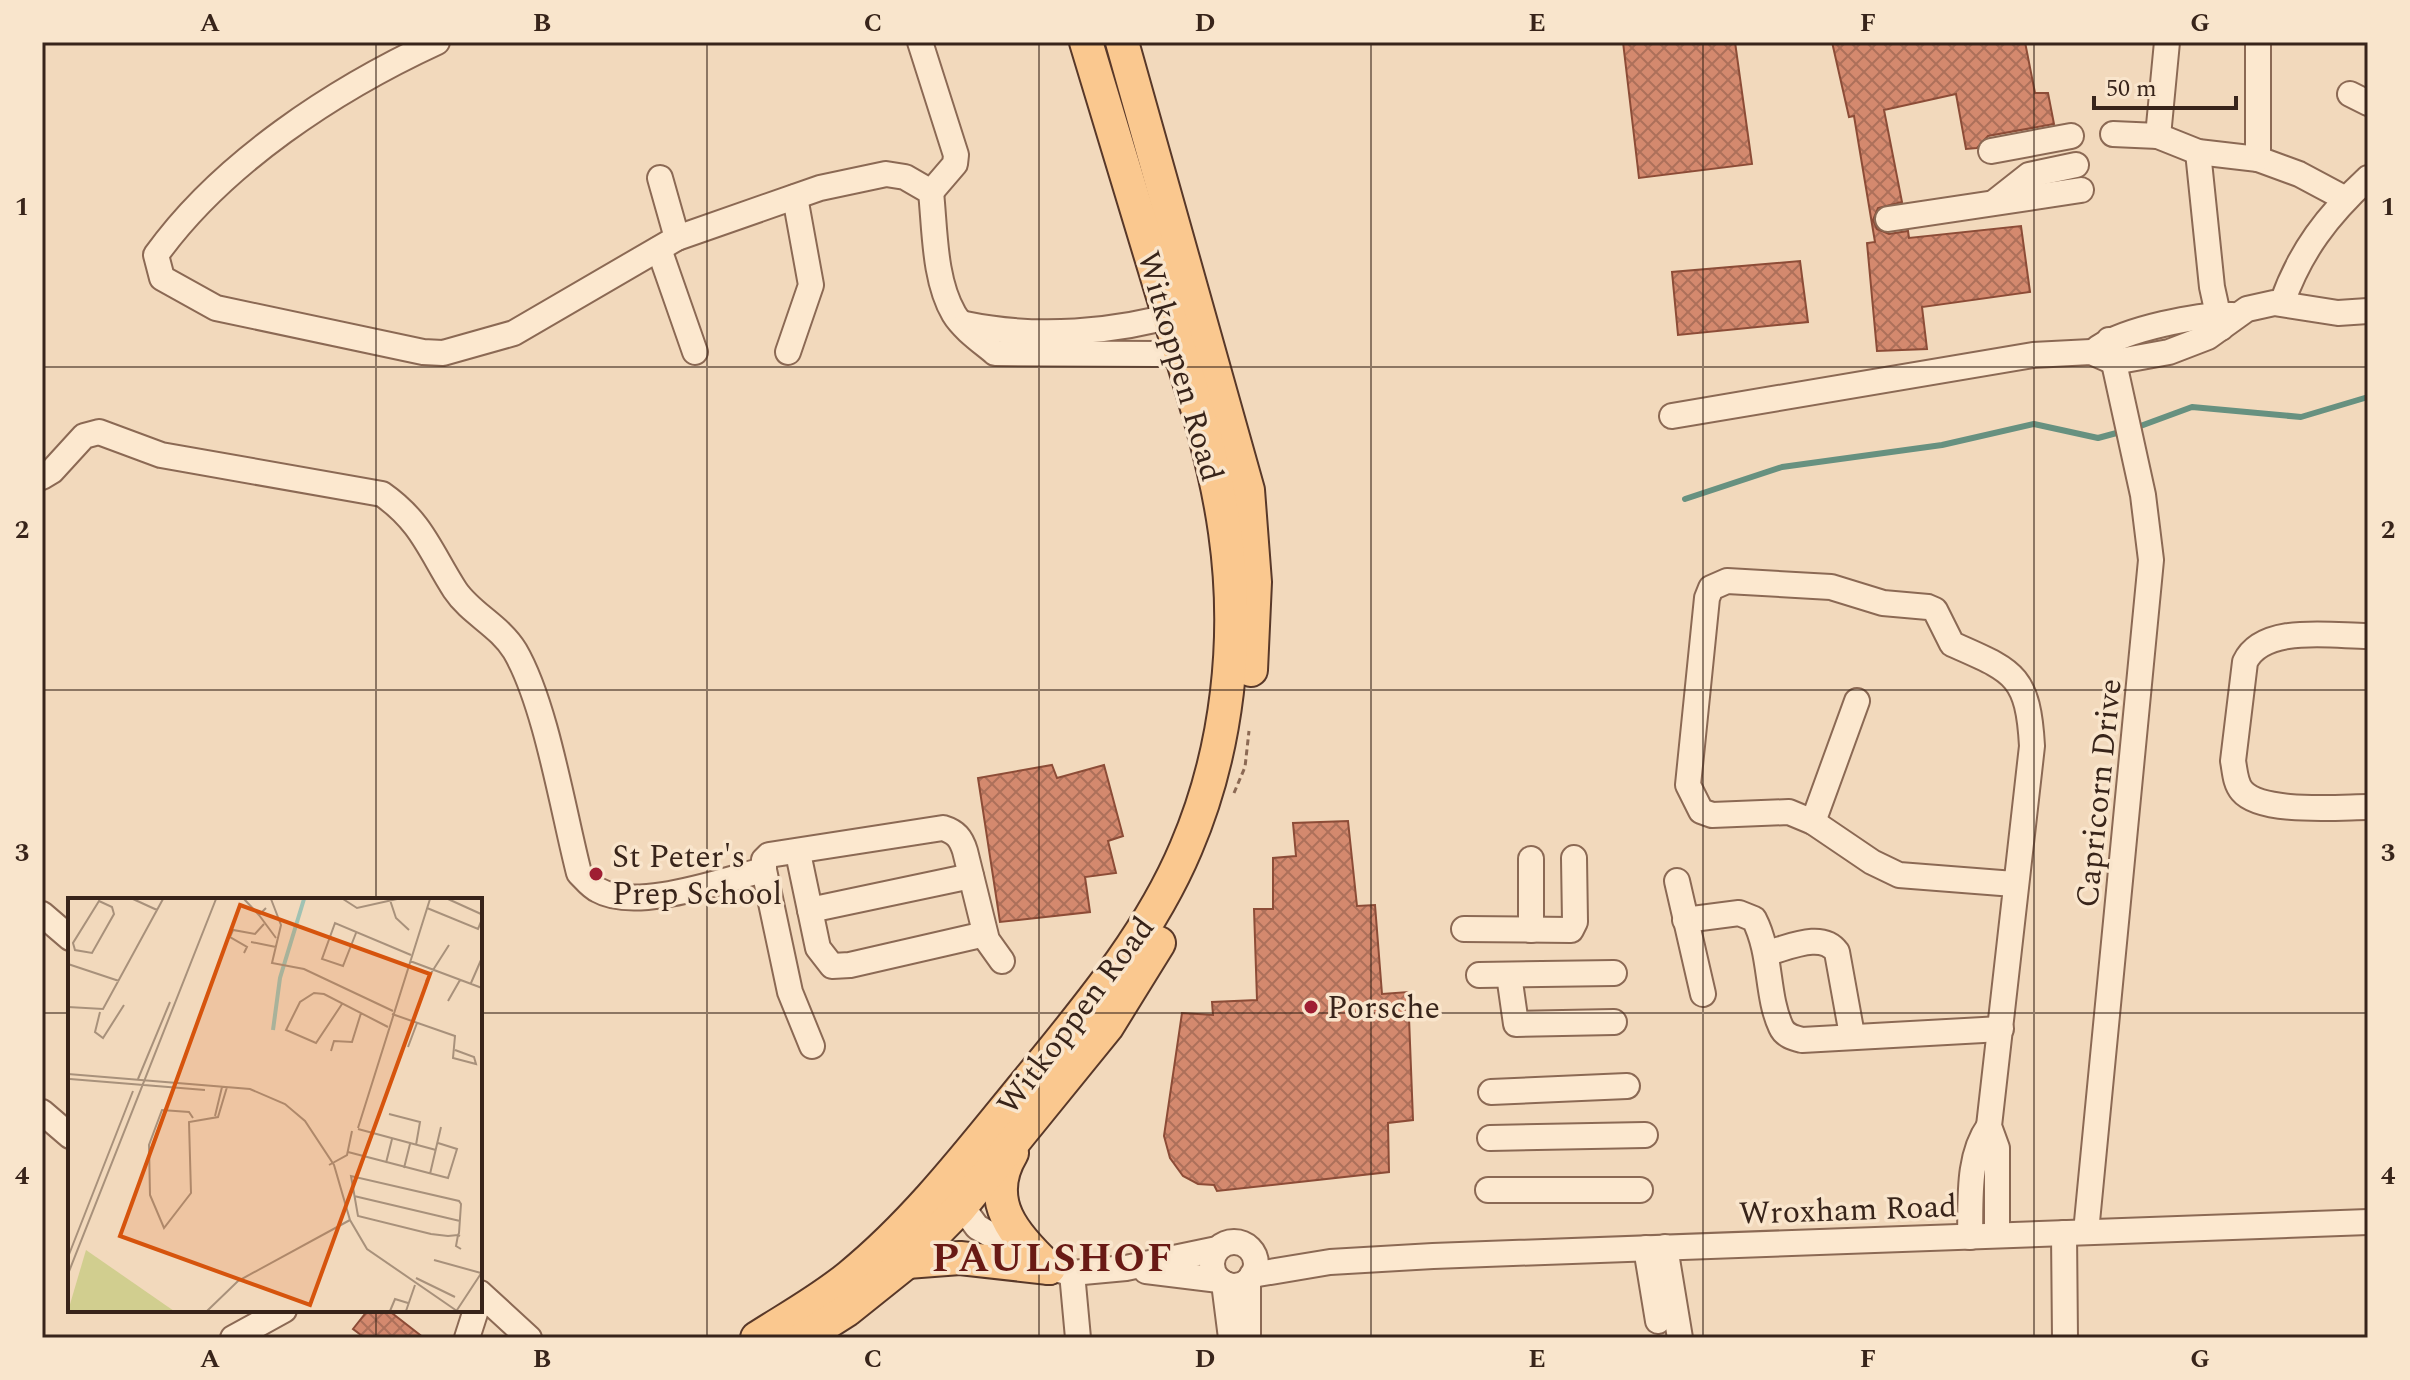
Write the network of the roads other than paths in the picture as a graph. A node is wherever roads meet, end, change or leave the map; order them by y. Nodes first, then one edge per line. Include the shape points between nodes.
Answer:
1 (437, 42) edge
2 (920, 42) edge
3 (1086, 42) edge
4 (1122, 42) edge
5 (2167, 42) edge
6 (2258, 42) edge
7 (2113, 134) dead end
8 (2071, 136) dead end
9 (2158, 136) junction
10 (1991, 151) dead end
11 (2198, 152) junction
12 (2258, 159) junction
13 (2076, 165) dead end
14 (660, 178) dead end
15 (2368, 178) edge
16 (2081, 190) dead end
17 (931, 192) junction
18 (795, 197) junction
19 (2344, 198) junction
20 (1996, 201) junction
21 (1888, 219) dead end
22 (668, 243) junction
23 (2282, 303) junction
24 (2368, 311) edge
25 (2224, 319) junction
26 (1188, 328) junction
27 (1044, 343) junction
28 (2105, 351) junction
29 (695, 352) dead end
30 (788, 352) dead end
31 (1672, 416) dead end
32 (42, 477) edge
33 (1242, 582) junction
34 (2368, 636) edge
35 (1857, 701) dead end
36 (2368, 807) edge
37 (1813, 822) junction
38 (798, 853) junction
39 (1574, 858) dead end
40 (1531, 859) dead end
41 (764, 870) junction
42 (971, 876) junction
43 (1677, 881) dead end
44 (2014, 884) junction
45 (810, 910) junction
46 (42, 914) edge
47 (1685, 920) junction
48 (1464, 929) dead end
49 (1531, 930) junction
50 (985, 934) junction
51 (68, 936) edge
52 (1767, 953) junction
53 (1002, 961) dead end
54 (1614, 973) dead end
55 (1479, 975) dead end
56 (1509, 975) junction
57 (1703, 994) dead end
58 (1614, 1022) dead end
59 (2001, 1029) junction
60 (1852, 1035) junction
61 (812, 1046) dead end
62 (1627, 1086) dead end
63 (1491, 1092) dead end
64 (42, 1112) edge
65 (1029, 1122) junction
66 (1989, 1126) junction
67 (68, 1134) edge
68 (1645, 1135) dead end
69 (1490, 1138) dead end
70 (1488, 1190) dead end
71 (1640, 1190) dead end
72 (953, 1194) junction
73 (2368, 1222) edge
74 (2075, 1232) junction
75 (1997, 1235) junction
76 (1970, 1237) junction
77 (1656, 1248) junction
78 (1217, 1249) junction
79 (907, 1262) junction
80 (1126, 1268) junction
81 (1060, 1271) junction
82 (1239, 1274) junction
83 (1672, 1290) junction
84 (482, 1297) edge
85 (280, 1312) edge
86 (475, 1312) edge
87 (1659, 1329) edge
88 (233, 1338) edge
89 (467, 1338) edge
90 (529, 1338) edge
91 (757, 1338) edge
92 (803, 1338) edge
93 (1078, 1338) edge
94 (1231, 1338) edge
95 (1248, 1338) edge
96 (1680, 1338) edge
97 (2065, 1338) edge

1 - 22 street via 334,95 269,141 174,230 156,255 162,278 216,308 443,353 532,325
2 - 17 street via 956,155 955,164
3 - 26 main road, Witkoppen Road
4 - 26 main road, Witkoppen Road
5 - 9 street
6 - 12 street
7 - 9 street
8 - 10 street
9 - 11 street
11 - 12 street
11 - 25 street
12 - 19 street
13 - 20 street via 2029,175
14 - 22 street
15 - 19 street
16 - 20 street
17 - 18 street via 905,177 886,174
17 - 27 street via 939,264 949,304 962,324 995,353
18 - 22 street
18 - 30 street via 811,285
19 - 23 street via 2305,250
20 - 21 street
22 - 29 street
23 - 24 street via 2338,313
23 - 25 street
25 - 28 street
26 - 27 street via 1103,330
26 - 27 street via 1158,354
26 - 33 main road, Witkoppen Road via 1248,490 1239,532
28 - 31 street via 2033,355
28 - 74 street, Capricorn Drive via 2136,462 2148,528 2150,596
32 - 41 street via 84,436 99,432 161,455 382,494 420,528 461,598 493,623 514,650 533,691 579,873 598,890 623,898
33 - 65 main road, Witkoppen Road via 1253,647 1237,755 1209,843 1175,918 1107,1027
33 - 72 main road, Witkoppen Road via 1209,781 1186,848 1125,958
34 - 36 street via 2281,637 2251,649 2233,761 2243,793 2254,800 2275,806
35 - 37 street
37 - 44 street via 1899,875
37 - 44 street via 1780,811 1712,815 1701,811 1690,795 1707,598 1717,583 1831,587 1883,603 1928,607 1935,610 1952,644 2005,667 2018,680 2032,746
38 - 41 street via 769,855
38 - 42 street via 943,828 961,839
38 - 45 street
39 - 49 street via 1573,928
40 - 49 street
41 - 61 street via 790,992
42 - 45 street
42 - 50 street
43 - 47 street
44 - 59 street
45 - 50 street via 822,957 839,967
46 - 51 street
47 - 52 street via 1746,914 1756,923
47 - 57 street
48 - 49 street
50 - 53 street
52 - 60 street via 1783,1032 1802,1040
52 - 60 street via 1819,941 1830,944 1837,952
54 - 56 street
55 - 56 street
56 - 58 street via 1516,1024
59 - 60 street
59 - 66 street
62 - 63 street
64 - 67 street
65 - 72 main road, Witkoppen Road
65 - 81 main road via 1004,1166 1002,1204 1018,1239
66 - 75 street via 1997,1148
66 - 76 street via 1978,1141
68 - 69 street
70 - 71 street
72 - 79 main road, Witkoppen Road
72 - 81 street via 977,1227
72 - 91 main road, Witkoppen Road via 851,1276
73 - 74 street, Wroxham Road
74 - 75 street, Wroxham Road
74 - 97 street, Capricorn Drive
75 - 76 street, Wroxham Road
76 - 77 street, Wroxham Road
77 - 82 street, Wroxham Road via 1330,1262
77 - 83 street
77 - 87 street
78 - 80 street, Wroxham Road
78 - 82 street via 1212,1264
78 - 82 street, Wroxham Road via 1236,1242
79 - 81 main road via 960,1258
79 - 92 main road, Witkoppen Road
80 - 81 street, Wroxham Road
80 - 82 street, Wroxham Road
81 - 93 street
82 - 94 street
82 - 95 street
83 - 87 street via 1661,1304
83 - 96 street
84 - 90 street
85 - 88 street
86 - 89 street

